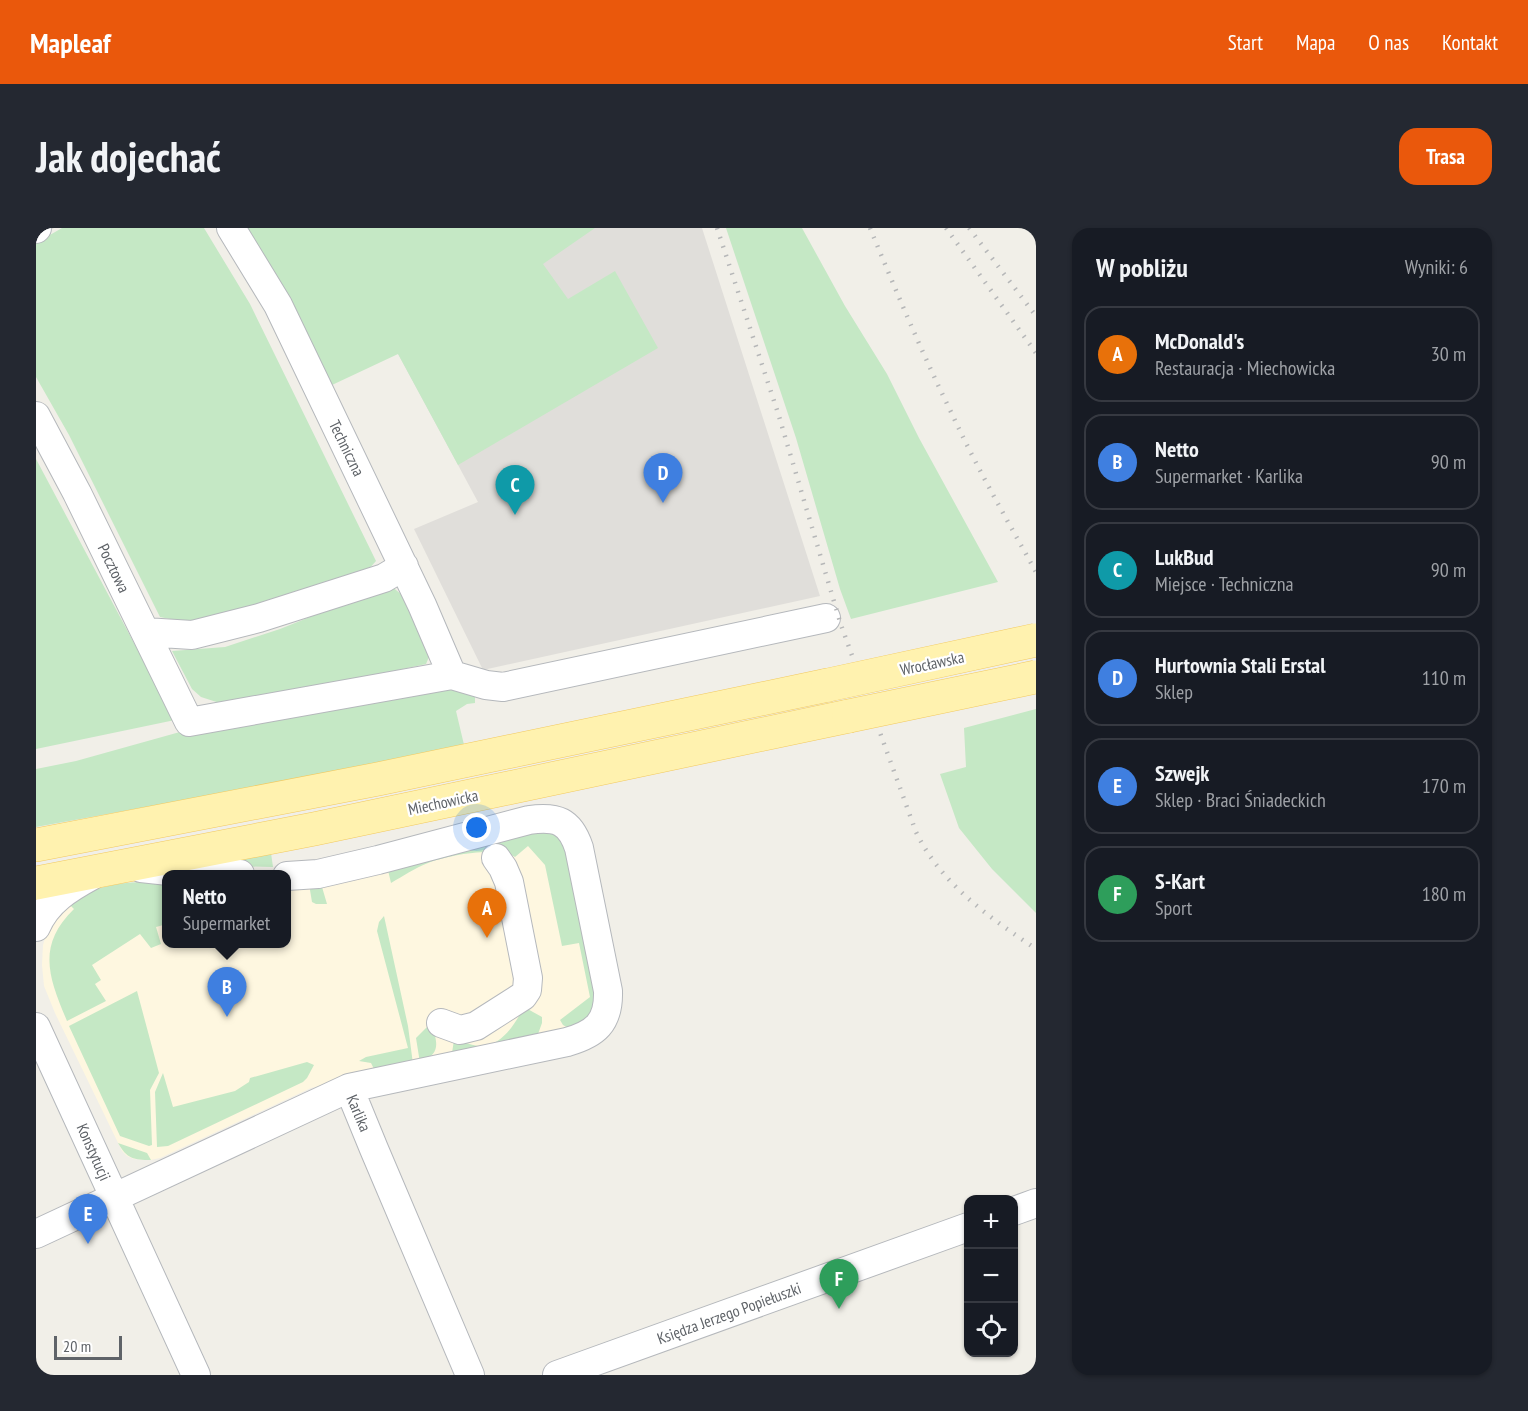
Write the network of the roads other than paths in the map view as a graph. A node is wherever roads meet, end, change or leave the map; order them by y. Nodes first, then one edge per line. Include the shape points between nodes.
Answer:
1 (231, 228) edge
2 (36, 416) edge
3 (404, 566) junction
4 (826, 618) dead end
5 (145, 632) junction
6 (1036, 640) edge
7 (452, 675) junction
8 (1036, 676) edge
9 (36, 845) edge
10 (496, 858) dead end
11 (111, 868) junction
12 (162, 871) edge
13 (291, 876) edge
14 (36, 883) edge
15 (36, 927) edge
16 (451, 1026) dead end
17 (36, 1027) edge
18 (349, 1088) junction
19 (115, 1198) junction
20 (1036, 1203) edge
21 (1018, 1210) edge
22 (964, 1229) edge
23 (36, 1234) edge
24 (196, 1375) edge
25 (470, 1375) edge
26 (557, 1375) edge

1 - 3 street, Techniczna via 278,305
2 - 5 street, Pocztowa
3 - 5 street via 384,578 259,618 192,634
3 - 7 street, Techniczna
4 - 7 street via 503,687
5 - 7 street, Pocztowa via 189,722
6 - 9 main road, Wrocławska, bridge via 378,779
8 - 11 main road, Miechowicka, bridge via 314,829
10 - 16 street via 508,882 528,978 527,990 511,1022 491,1038 470,1038
11 - 12 street
11 - 14 main road, Miechowicka
11 - 15 street via 61,893
13 - 18 street via 318,874 378,860 529,820 561,822 569,828 579,848 608,992 604,1019 594,1030 583,1038
17 - 19 street, Konstytucji
18 - 19 street, Karlika
18 - 25 street, Karlika
19 - 23 street, Karlika
19 - 24 street, Konstytucji
20 - 21 street
22 - 26 street, Księdza Jerzego Popiełuszki

